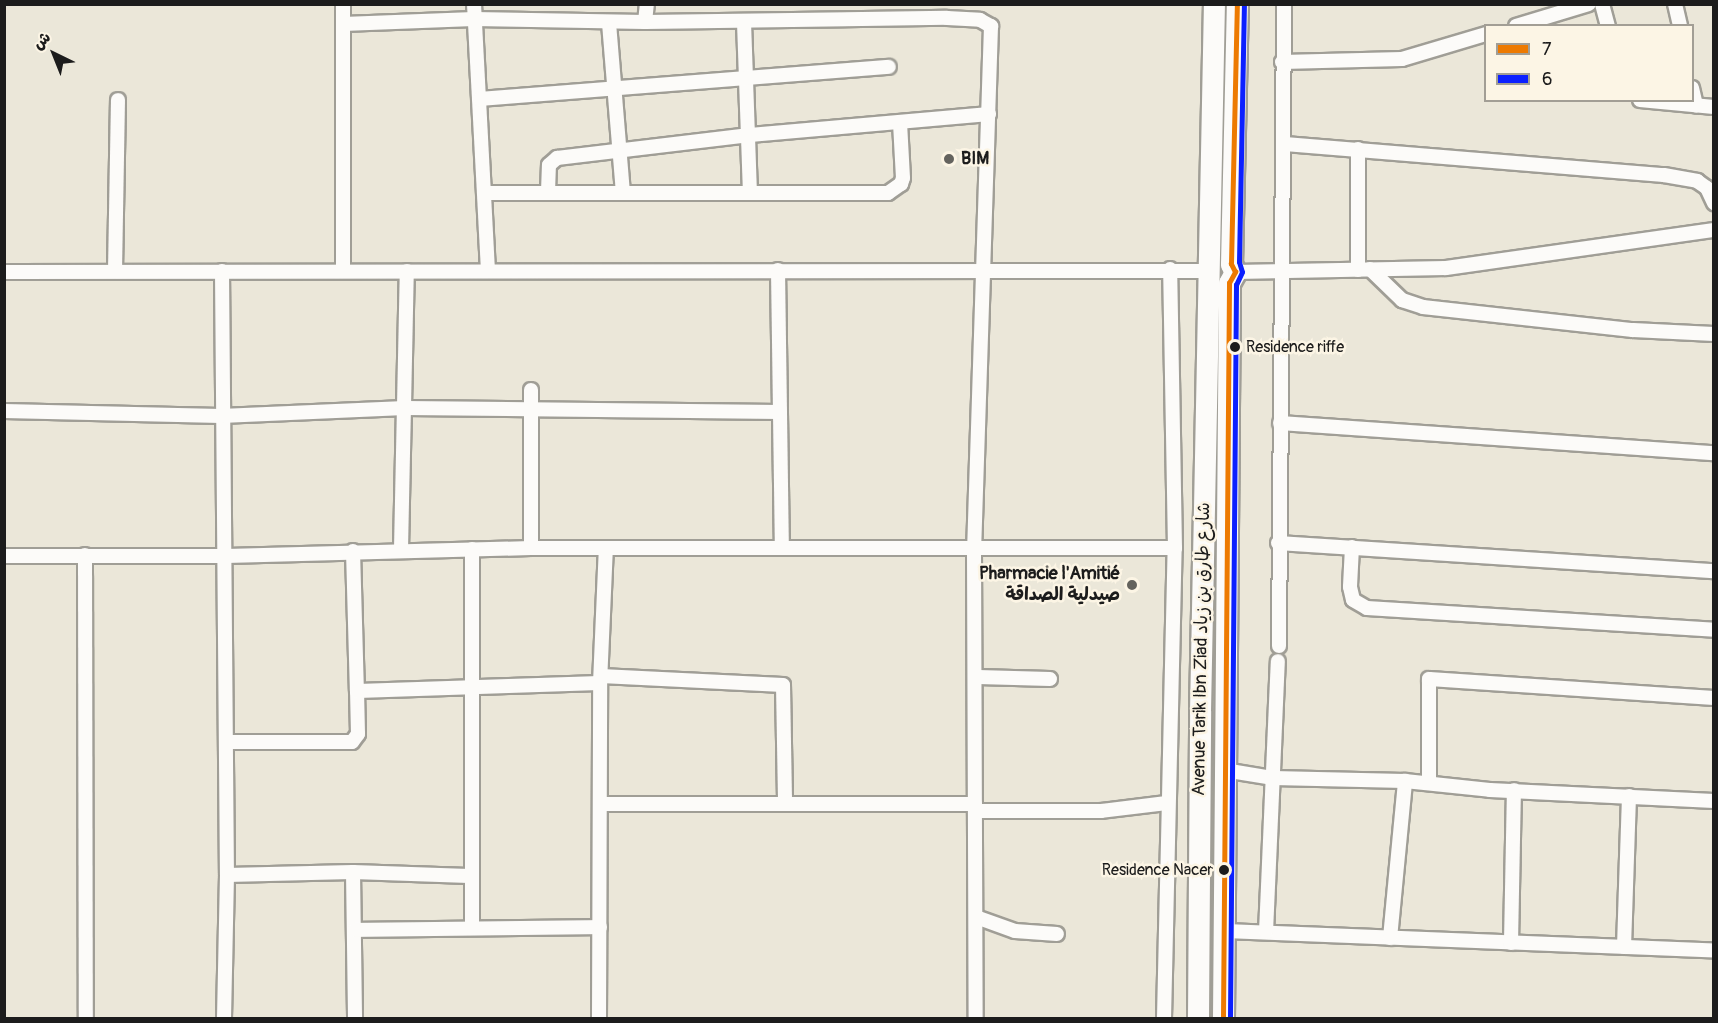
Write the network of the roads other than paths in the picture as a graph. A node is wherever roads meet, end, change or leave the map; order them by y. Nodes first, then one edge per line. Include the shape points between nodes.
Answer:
1 (344, 4) edge
2 (474, 4) edge
3 (647, 4) edge
4 (1214, 4) edge
5 (1237, 4) edge
6 (1284, 4) edge
7 (1589, 4) edge
8 (1602, 4) edge
9 (1675, 4) edge
10 (474, 19) junction
11 (645, 22) junction
12 (744, 22) junction
13 (609, 23) junction
14 (343, 24) junction
15 (1523, 24) edge
16 (1607, 24) edge
17 (1680, 24) edge
18 (1484, 34) edge
19 (1282, 62) junction
20 (889, 68) dead end
21 (749, 80) junction
22 (615, 91) junction
23 (1694, 97) edge
24 (480, 99) junction
25 (118, 100) dead end
26 (1659, 102) edge
27 (1696, 106) junction
28 (1713, 107) edge
29 (989, 114) junction
30 (900, 122) junction
31 (750, 135) junction
32 (1285, 144) junction
33 (619, 149) junction
34 (1358, 149) junction
35 (750, 191) junction
36 (548, 192) junction
37 (623, 192) junction
38 (486, 193) junction
39 (1713, 203) edge
40 (1713, 230) edge
41 (981, 268) junction
42 (343, 269) junction
43 (1170, 269) junction
44 (1364, 269) junction
45 (778, 270) junction
46 (115, 271) junction
47 (222, 271) junction
48 (407, 271) junction
49 (488, 271) junction
50 (1282, 271) junction
51 (4, 272) edge
52 (1221, 272) junction
53 (1713, 334) edge
54 (531, 390) dead end
55 (405, 408) junction
56 (531, 410) junction
57 (4, 411) edge
58 (780, 412) junction
59 (221, 416) junction
60 (1280, 423) junction
61 (1713, 453) edge
62 (1278, 543) junction
63 (782, 547) junction
64 (1352, 547) junction
65 (531, 548) junction
66 (606, 548) junction
67 (1175, 548) junction
68 (401, 549) junction
69 (472, 549) junction
70 (974, 550) junction
71 (353, 551) junction
72 (85, 555) junction
73 (4, 556) edge
74 (226, 556) junction
75 (1713, 571) edge
76 (1713, 630) edge
77 (1279, 646) dead end
78 (1278, 661) dead end
79 (978, 677) junction
80 (1050, 679) dead end
81 (601, 680) junction
82 (469, 688) junction
83 (357, 691) junction
84 (1713, 698) edge
85 (226, 742) junction
86 (1224, 770) junction
87 (1273, 778) junction
88 (1406, 781) junction
89 (1429, 783) junction
90 (1514, 790) junction
91 (1629, 796) junction
92 (1713, 801) edge
93 (1167, 803) junction
94 (600, 804) junction
95 (785, 804) junction
96 (975, 808) junction
97 (353, 872) junction
98 (227, 875) junction
99 (469, 876) junction
100 (976, 917) junction
101 (600, 927) junction
102 (472, 928) junction
103 (355, 930) junction
104 (1226, 931) junction
105 (1266, 932) junction
106 (1058, 934) dead end
107 (1390, 938) junction
108 (1511, 943) junction
109 (1624, 947) junction
110 (1713, 951) edge
111 (86, 1018) edge
112 (224, 1018) edge
113 (355, 1018) edge
114 (599, 1018) edge
115 (976, 1018) edge
116 (1164, 1018) edge
117 (1198, 1018) edge
118 (1222, 1018) edge

1 - 14 street
2 - 10 street
3 - 11 street
4 - 52 main road, Avenue Tarik Ibn Ziad شارع طارق بن زياد
5 - 52 main road, Avenue Tarik Ibn Ziad شارع طارق بن زياد
6 - 19 street
7 - 15 street
8 - 16 street
9 - 17 street
10 - 13 street
10 - 14 street
10 - 24 street
11 - 12 street
11 - 13 street
12 - 21 street
12 - 29 street via 947,18 986,22 993,32
13 - 22 street
14 - 42 street
18 - 19 street via 1402,59
19 - 32 street
20 - 21 street
21 - 22 street
21 - 31 street
22 - 24 street
22 - 33 street
23 - 27 street
24 - 38 street
25 - 46 street
26 - 27 street
27 - 28 street
29 - 30 street
29 - 41 street
30 - 31 street
30 - 35 street via 903,178 895,190 850,194
31 - 33 street
31 - 35 street
32 - 34 street
32 - 50 street
33 - 36 street via 553,160
33 - 37 street
34 - 39 street via 1664,175 1697,181 1707,188
34 - 44 street
35 - 37 street
36 - 37 street
36 - 38 street
38 - 49 street
40 - 44 street via 1528,260 1446,268
41 - 43 street
41 - 45 street
41 - 70 street
42 - 47 street
42 - 48 street
43 - 52 street
43 - 67 street
44 - 50 street
44 - 53 street via 1402,300 1423,308 1633,330
45 - 49 street
45 - 58 street
46 - 47 street
46 - 51 street
47 - 59 street
48 - 49 street
48 - 55 street
50 - 52 street
50 - 60 street
52 - 86 main road, Avenue Tarik Ibn Ziad شارع طارق بن زياد
52 - 117 main road, Avenue Tarik Ibn Ziad شارع طارق بن زياد via 1200,711
54 - 56 street
55 - 56 street
55 - 59 street
55 - 68 street
56 - 58 street
56 - 65 street
57 - 59 street
58 - 63 street
59 - 74 street
60 - 61 street
60 - 62 street
62 - 64 street
62 - 77 street
63 - 66 street
63 - 70 street
64 - 75 street
64 - 76 street via 1353,600 1368,608
65 - 66 street
65 - 69 street
66 - 81 street
67 - 70 street
67 - 93 street
68 - 69 street
68 - 71 street
69 - 82 street
70 - 79 street
71 - 74 street
71 - 83 street
72 - 73 street
72 - 74 street
72 - 111 street
74 - 85 street
78 - 87 street
79 - 80 street
79 - 96 street
81 - 82 street
81 - 94 street
81 - 95 street via 783,685
82 - 83 street
82 - 99 street
83 - 85 street via 358,734 352,742
84 - 89 street via 1429,680
85 - 98 street
86 - 87 street
86 - 104 main road, Avenue Tarik Ibn Ziad شارع طارق بن زياد
87 - 88 street
87 - 105 street
88 - 89 street
88 - 107 street
89 - 90 street
90 - 91 street
90 - 108 street
91 - 92 street
91 - 109 street
93 - 96 street via 1101,811
93 - 116 street
94 - 95 street
94 - 101 street
95 - 96 street
96 - 100 street
97 - 98 street
97 - 99 street
97 - 103 street
98 - 112 street
99 - 102 street
100 - 106 street via 1015,931
100 - 115 street
101 - 102 street
101 - 114 street
102 - 103 street
103 - 113 street
104 - 105 street
104 - 118 main road, Avenue Tarik Ibn Ziad شارع طارق بن زياد
105 - 107 street
107 - 108 street
108 - 109 street
109 - 110 street

